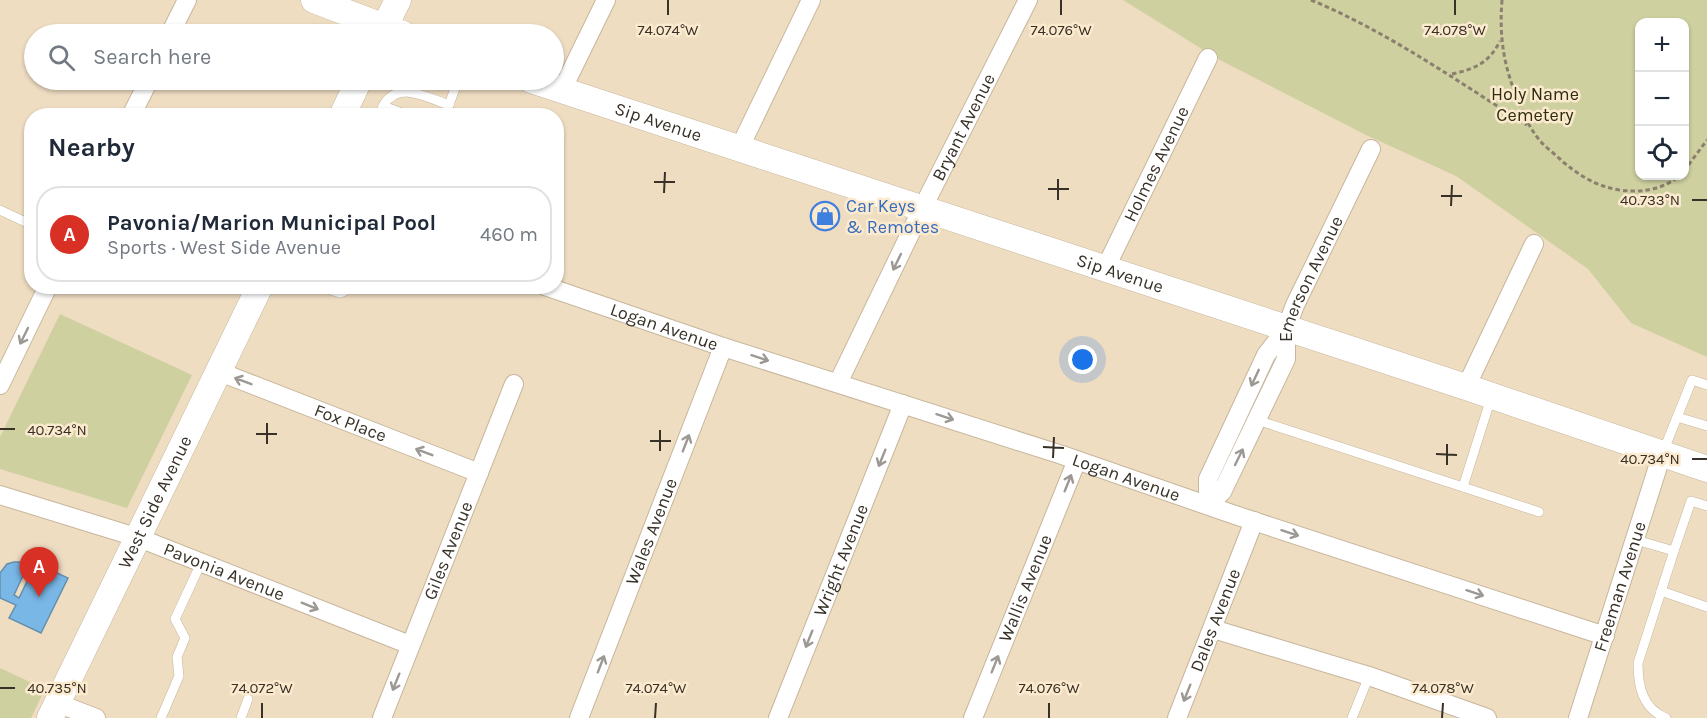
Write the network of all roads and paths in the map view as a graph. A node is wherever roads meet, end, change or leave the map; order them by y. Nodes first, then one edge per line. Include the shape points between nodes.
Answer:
1 (187, 0) edge
2 (314, 0) edge
3 (398, 0) edge
4 (606, 0) edge
5 (811, 0) edge
6 (1028, 0) edge
7 (1311, 0) edge
8 (1502, 0) edge
9 (176, 24) edge
10 (371, 24) edge
11 (392, 24) edge
12 (1500, 39) junction
13 (1208, 58) dead end
14 (1450, 75) junction
15 (564, 86) edge
16 (144, 90) edge
17 (354, 90) edge
18 (454, 90) edge
19 (562, 90) edge
20 (449, 105) junction
21 (135, 108) edge
22 (346, 108) edge
23 (382, 108) edge
24 (448, 108) edge
25 (1529, 126) junction
26 (1707, 140) edge
27 (739, 149) junction
28 (1371, 149) dead end
29 (1689, 164) edge
30 (1674, 180) edge
31 (922, 209) junction
32 (0, 210) edge
33 (24, 221) edge
34 (1534, 244) dead end
35 (1105, 269) junction
36 (564, 293) edge
37 (44, 294) edge
38 (256, 294) edge
39 (1286, 329) junction
40 (723, 347) junction
41 (220, 372) junction
42 (838, 383) junction
43 (514, 384) dead end
44 (1707, 385) edge
45 (0, 386) edge
46 (1466, 387) junction
47 (1492, 396) junction
48 (903, 404) junction
49 (1677, 417) junction
50 (1257, 420) junction
51 (1707, 426) edge
52 (1662, 454) junction
53 (1077, 460) junction
54 (1707, 470) edge
55 (479, 473) junction
56 (1463, 487) junction
57 (0, 495) edge
58 (1208, 505) junction
59 (1707, 506) edge
60 (1539, 513) dead end
61 (1254, 521) junction
62 (139, 538) junction
63 (1636, 540) junction
64 (1674, 551) junction
65 (201, 563) junction
66 (1661, 591) junction
67 (1707, 607) edge
68 (1213, 629) junction
69 (1605, 636) junction
70 (410, 645) junction
71 (1369, 676) junction
72 (248, 699) dead end
73 (53, 711) edge
74 (96, 718) edge
75 (161, 718) edge
76 (241, 718) edge
77 (382, 718) edge
78 (579, 718) edge
79 (778, 718) edge
80 (973, 718) edge
81 (1177, 718) edge
82 (1352, 718) edge
83 (1487, 718) edge
84 (1578, 718) edge
85 (1666, 718) edge

1 - 9 street
2 - 10 street
3 - 11 street
4 - 15 street
5 - 27 street
6 - 31 street, Bryant Avenue
7 - 14 path
8 - 12 path
12 - 14 path via 1494,54 1479,65
12 - 25 path via 1507,75
13 - 35 street, Holmes Avenue
14 - 25 path
16 - 21 street
17 - 22 street
18 - 20 lane
19 - 27 street, Sip Avenue
20 - 23 lane via 396,92
20 - 24 lane
25 - 30 path via 1579,176 1603,187 1652,190
26 - 29 path
27 - 31 street, Sip Avenue
28 - 39 street, Emerson Avenue
31 - 35 street, Sip Avenue
31 -> 42 street, Bryant Avenue
32 - 33 lane
34 - 46 street
35 - 39 street, Sip Avenue
36 - 40 street, Logan Avenue
37 -> 45 street
38 - 41 street, West Side Avenue
39 - 46 street, Sip Avenue
39 - 50 street, Emerson Avenue via 1286,359
39 -> 58 street via 1266,355 1208,478
40 -> 42 street, Logan Avenue
78 -> 40 street, Wales Avenue
55 -> 41 street, Fox Place
41 - 62 street, West Side Avenue
42 - 48 street, Logan Avenue
43 - 55 street, Giles Avenue
44 - 49 lane via 1692,380
46 - 47 street, Sip Avenue
47 - 52 street, Sip Avenue
47 - 56 lane
48 -> 53 street, Logan Avenue
48 -> 79 street, Wright Avenue
49 - 51 lane
49 - 52 lane
50 - 56 lane
58 -> 50 street, Emerson Avenue via 1222,492
52 - 54 street, Sip Avenue
52 - 63 street, Freeman Avenue
53 - 58 street, Logan Avenue
80 -> 53 street, Wallis Avenue
55 - 70 street, Giles Avenue
56 - 60 lane
57 - 62 street, Pavonia Avenue
58 - 61 street, Logan Avenue
59 - 64 lane via 1691,501
61 - 68 street, Dales Avenue
61 -> 69 street, Logan Avenue
62 - 65 street, Pavonia Avenue
62 - 73 street, West Side Avenue
63 - 64 lane
63 - 69 street, Freeman Avenue
64 - 66 lane
65 -> 70 street, Pavonia Avenue
65 - 75 lane via 175,619 185,638 177,657 179,675
66 - 67 lane
66 - 85 lane via 1638,663 1638,681 1643,698
68 - 71 street
68 -> 81 street, Dales Avenue
69 - 84 street, Freeman Avenue
70 -> 77 street, Giles Avenue
71 - 82 lane
71 - 83 street
72 - 76 lane
73 - 74 street

